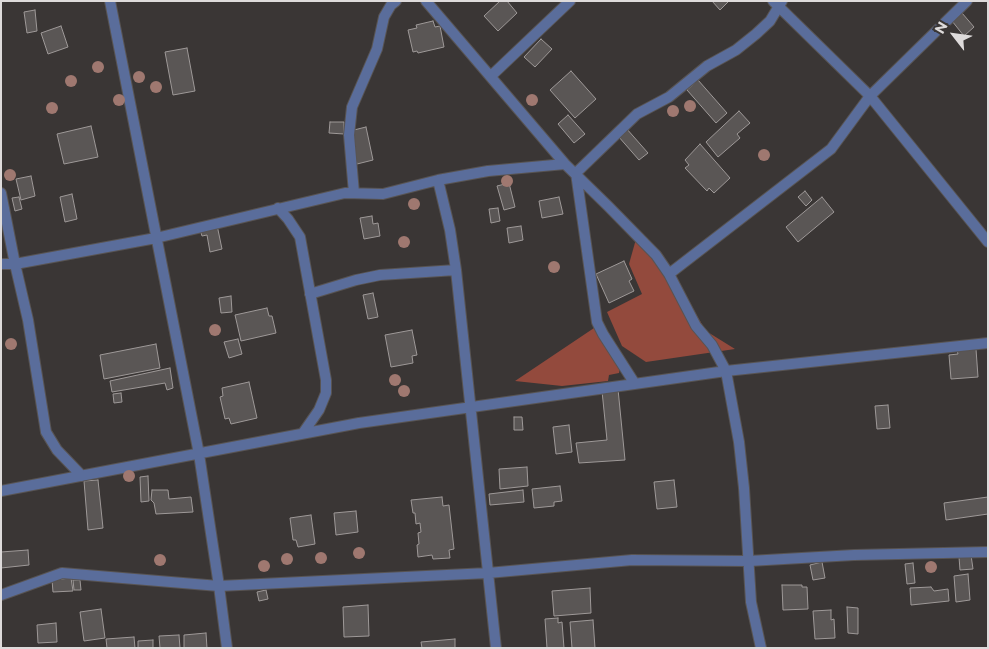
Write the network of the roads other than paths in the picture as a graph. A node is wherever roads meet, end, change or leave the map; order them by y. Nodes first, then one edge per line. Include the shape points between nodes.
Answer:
1 (110, 1) edge
2 (396, 1) edge
3 (426, 1) edge
4 (570, 1) edge
5 (967, 1) edge
6 (777, 3) edge
7 (491, 76) junction
8 (870, 96) junction
9 (566, 164) junction
10 (576, 173) junction
11 (438, 180) junction
12 (1, 193) edge
13 (354, 193) junction
14 (278, 208) junction
15 (156, 238) junction
16 (988, 242) edge
17 (1, 264) edge
18 (15, 264) junction
19 (456, 270) junction
20 (669, 274) junction
21 (310, 294) junction
22 (988, 344) edge
23 (726, 371) junction
24 (635, 384) junction
25 (472, 408) junction
26 (303, 433) junction
27 (199, 454) junction
28 (82, 476) junction
29 (1, 491) edge
30 (988, 552) edge
31 (749, 561) junction
32 (488, 572) junction
33 (219, 586) junction
34 (1, 595) edge
35 (227, 648) edge
36 (496, 648) edge
37 (760, 648) edge

1 - 15 street
2 - 13 street via 384,17 377,49 352,107 349,134
3 - 7 street
4 - 7 street
5 - 8 street
6 - 8 street
6 - 10 street via 770,21 756,34 669,96 637,114
7 - 9 street
8 - 16 street
8 - 20 street via 831,149
9 - 10 street
9 - 11 street via 488,170
10 - 20 street via 656,256
10 - 24 street via 597,322
11 - 13 street via 383,194
11 - 19 street
12 - 18 street
13 - 14 street
14 - 15 street
14 - 21 street via 300,237
15 - 18 street
15 - 27 street
17 - 18 street
18 - 28 street via 28,320 46,432 56,450
19 - 21 street via 380,274
19 - 25 street
20 - 23 street via 696,326 712,345
21 - 26 street via 326,393
22 - 23 street
23 - 24 street
23 - 31 street via 739,442
24 - 25 street
25 - 26 street
25 - 32 street
26 - 27 street
27 - 28 street
27 - 33 street
28 - 29 street
30 - 31 street
31 - 32 street via 632,560
31 - 37 street via 751,602
32 - 33 street
32 - 36 street
33 - 34 street via 62,572
33 - 35 street

